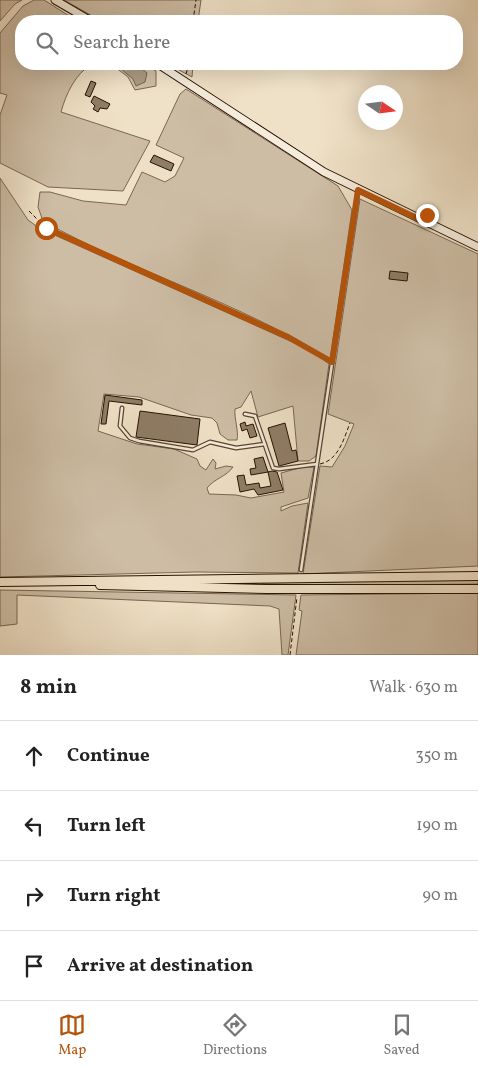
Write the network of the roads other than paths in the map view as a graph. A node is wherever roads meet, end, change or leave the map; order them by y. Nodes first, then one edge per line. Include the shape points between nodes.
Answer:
1 (54, 0) edge
2 (80, 15) edge
3 (167, 70) edge
4 (358, 190) junction
5 (478, 247) edge
6 (122, 408) dead end
7 (245, 414) dead end
8 (265, 444) junction
9 (317, 464) junction
10 (301, 570) dead end
11 (478, 576) edge
12 (0, 582) edge
13 (40, 582) junction
14 (478, 589) edge

1 - 2 main road
3 - 4 main road via 324,172
4 - 5 main road
4 - 9 lane
6 - 8 lane via 120,426 130,438 139,441 193,450 210,442 236,448
7 - 8 lane via 255,416
8 - 9 lane via 273,468
9 - 10 lane
11 - 13 main road
12 - 13 main road
13 - 14 main road via 165,588

